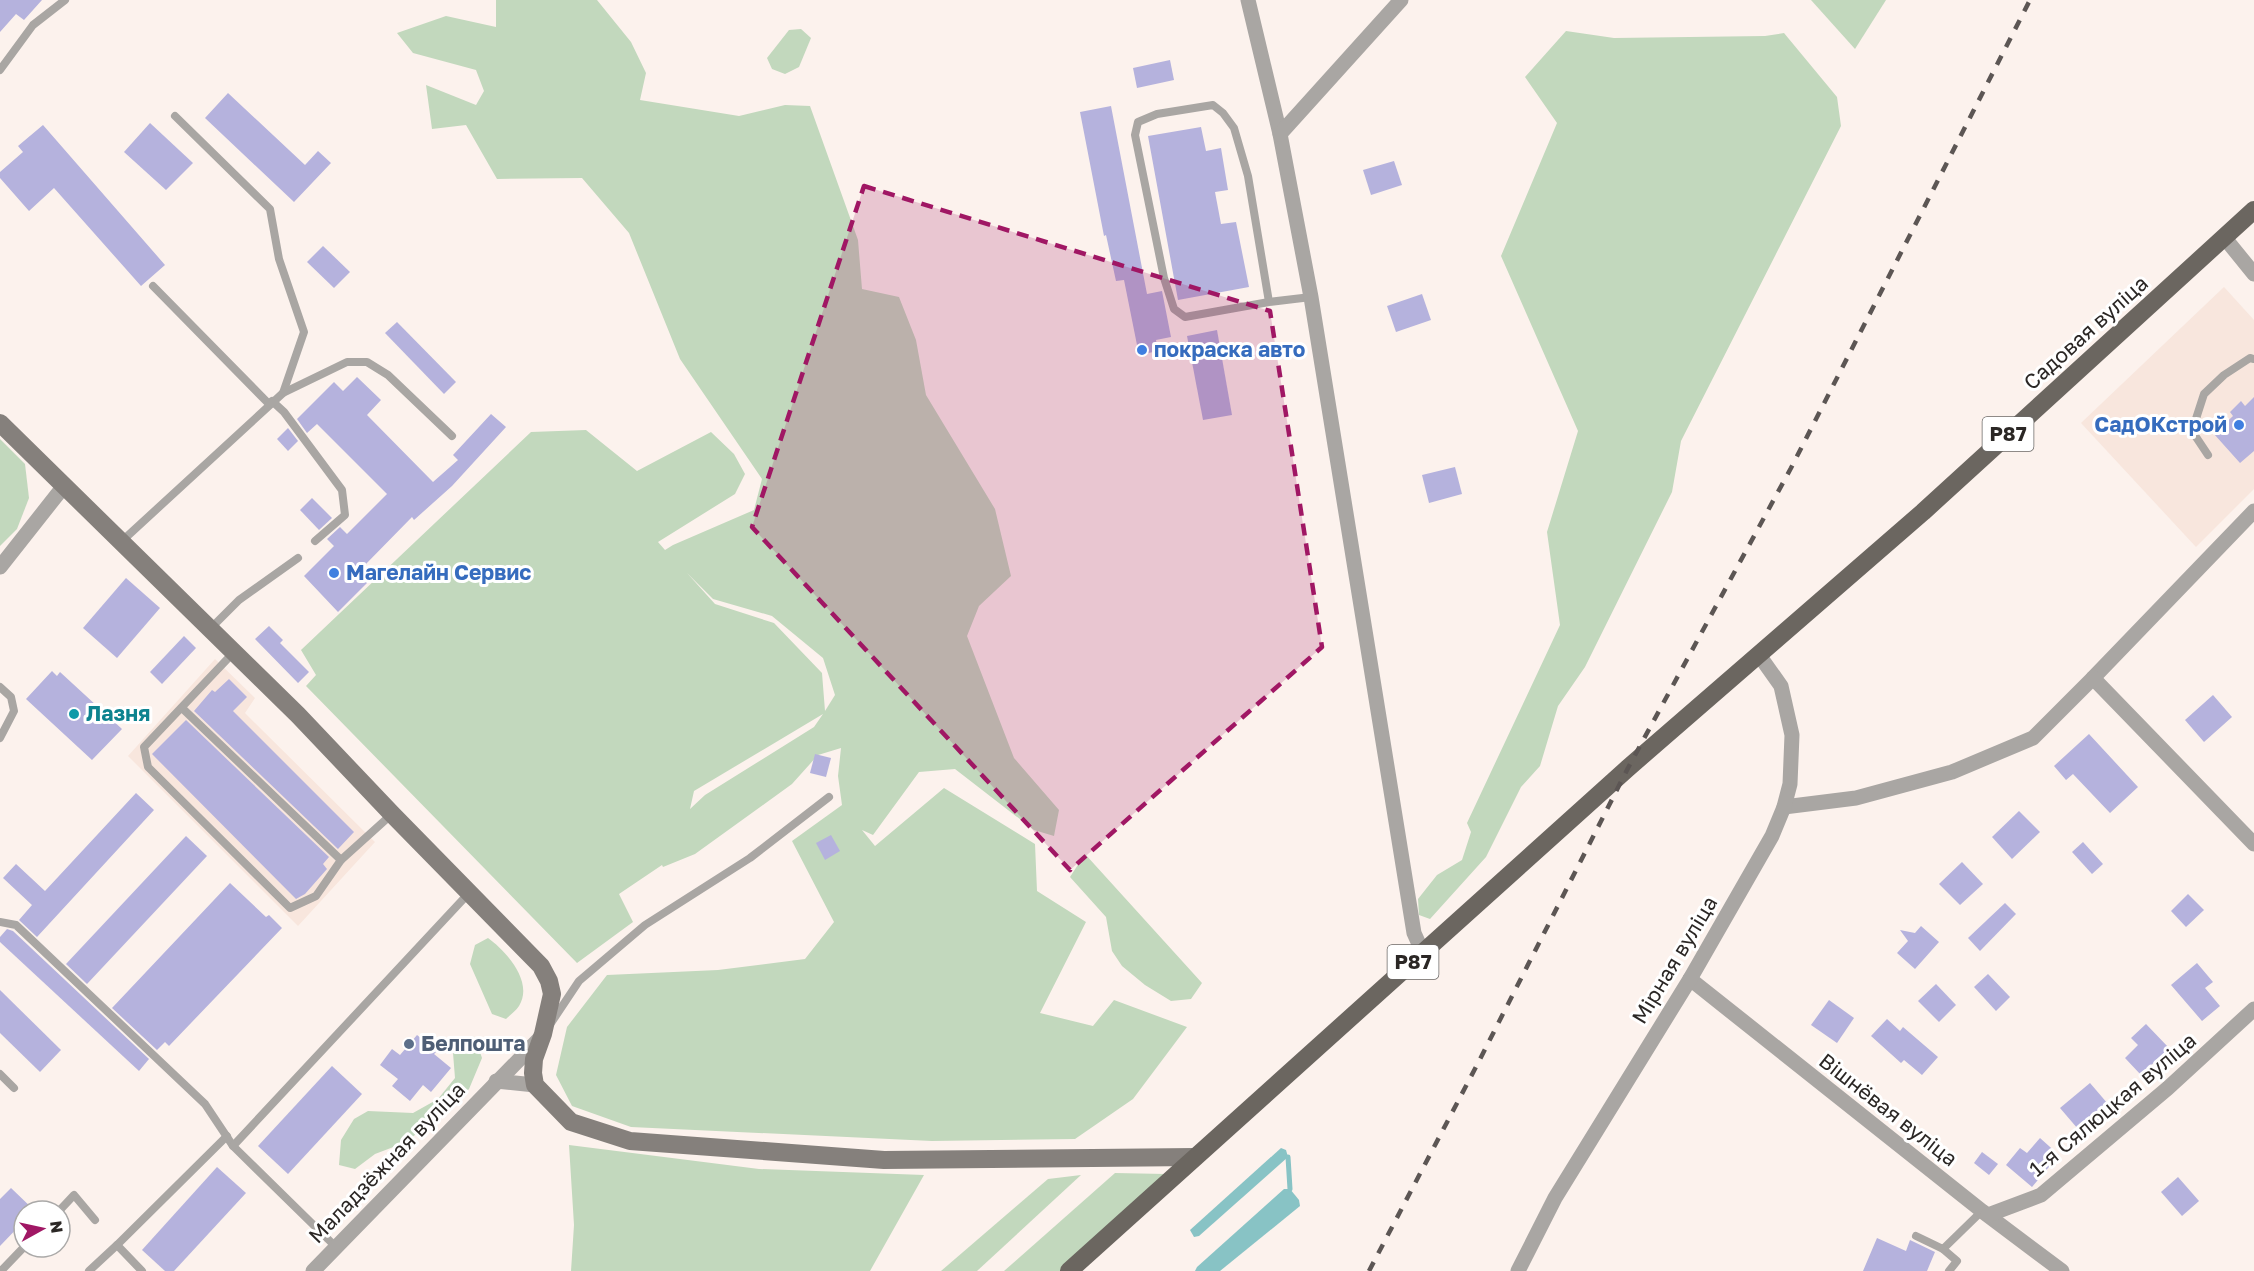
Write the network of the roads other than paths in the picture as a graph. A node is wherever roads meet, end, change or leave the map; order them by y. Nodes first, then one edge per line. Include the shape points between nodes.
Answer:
1 (65, 0) edge
2 (1248, 0) edge
3 (1401, 0) edge
4 (0, 70) edge
5 (175, 116) dead end
6 (1280, 134) junction
7 (2254, 210) edge
8 (2224, 237) junction
9 (2254, 274) edge
10 (153, 286) dead end
11 (1311, 297) junction
12 (1269, 302) junction
13 (2254, 359) edge
14 (283, 393) junction
15 (271, 402) junction
16 (0, 423) edge
17 (452, 436) dead end
18 (2208, 455) dead end
19 (64, 486) junction
20 (2254, 511) edge
21 (122, 541) junction
22 (315, 541) dead end
23 (298, 558) dead end
24 (0, 567) edge
25 (210, 630) junction
26 (234, 652) junction
27 (1759, 655) junction
28 (2093, 678) junction
29 (0, 687) edge
30 (182, 708) junction
31 (0, 738) edge
32 (829, 797) dead end
33 (1784, 807) junction
34 (392, 814) junction
35 (2254, 844) edge
36 (341, 860) junction
37 (470, 892) junction
38 (0, 922) edge
39 (1424, 953) junction
40 (1690, 980) junction
41 (2254, 1009) edge
42 (543, 1034) junction
43 (0, 1074) edge
44 (496, 1081) junction
45 (535, 1085) junction
46 (14, 1088) dead end
47 (227, 1136) junction
48 (233, 1146) junction
49 (1195, 1157) junction
50 (70, 1199) edge
51 (1985, 1213) junction
52 (95, 1220) dead end
53 (1916, 1236) dead end
54 (117, 1245) junction
55 (336, 1247) junction
56 (1943, 1249) junction
57 (12, 1259) edge
58 (1, 1271) edge
59 (89, 1271) edge
60 (142, 1271) edge
61 (313, 1271) edge
62 (1069, 1271) edge
63 (1518, 1271) edge
64 (1949, 1271) edge
65 (2062, 1271) edge

1 - 4 lane via 33,25
2 - 6 street
3 - 6 street
5 - 14 lane via 270,209 279,259 304,332
6 - 11 street
7 - 8 main road, Садовая вуліца / Р87
8 - 9 street
8 - 27 main road, Садовая вуліца / Р87 via 1923,512
10 - 15 lane
11 - 12 lane
11 - 39 street via 1414,933
12 - 12 lane via 1185,317 1174,309 1135,135 1138,122 1157,114 1213,105 1223,112 1234,128 1248,176
13 - 18 lane via 2224,375 2204,394 2192,430
14 - 15 lane
14 - 17 lane via 346,362 367,362 388,375
15 - 21 lane
15 - 22 lane via 284,412 342,490 345,515
16 - 19 street
19 - 21 street
19 - 24 street
20 - 28 street
21 - 25 street
23 - 25 lane via 239,600
25 - 26 street
26 - 30 lane
26 - 34 street
27 - 33 street, Мірная вуліца via 1781,686 1792,735 1790,784
27 - 39 main road, Р87
28 - 33 street via 2033,738 1952,772 1856,798
28 - 35 street
29 - 31 lane via 11,697 14,711
30 - 36 lane
30 - 36 lane via 144,747 148,767 290,908 316,896
32 - 42 lane via 750,858 645,925 579,981
33 - 40 street, Мірная вуліца via 1772,836
34 - 36 lane
34 - 37 street
37 - 42 street via 542,966 552,994
37 - 48 lane
38 - 47 lane via 16,925 205,1104
39 - 49 main road, Р87
40 - 51 street, Вішнёвая вуліца
40 - 63 street, Мірная вуліца via 1555,1198
41 - 51 street, 1-я Сялюцкая вуліца via 2041,1195
42 - 44 street, Маладзёжная вуліца
42 - 45 street via 534,1059
43 - 46 lane
44 - 45 street
44 - 55 street, Маладзёжная вуліца
45 - 49 street via 571,1122 630,1141 884,1160
47 - 48 lane
47 - 54 lane
48 - 55 lane
49 - 62 main road, Р87
50 - 52 lane via 74,1195
51 - 56 lane
51 - 65 street, Вішнёвая вуліца
53 - 56 lane
54 - 59 lane
54 - 60 lane
55 - 61 street, Маладзёжная вуліца
56 - 64 lane via 1957,1261
57 - 58 lane

